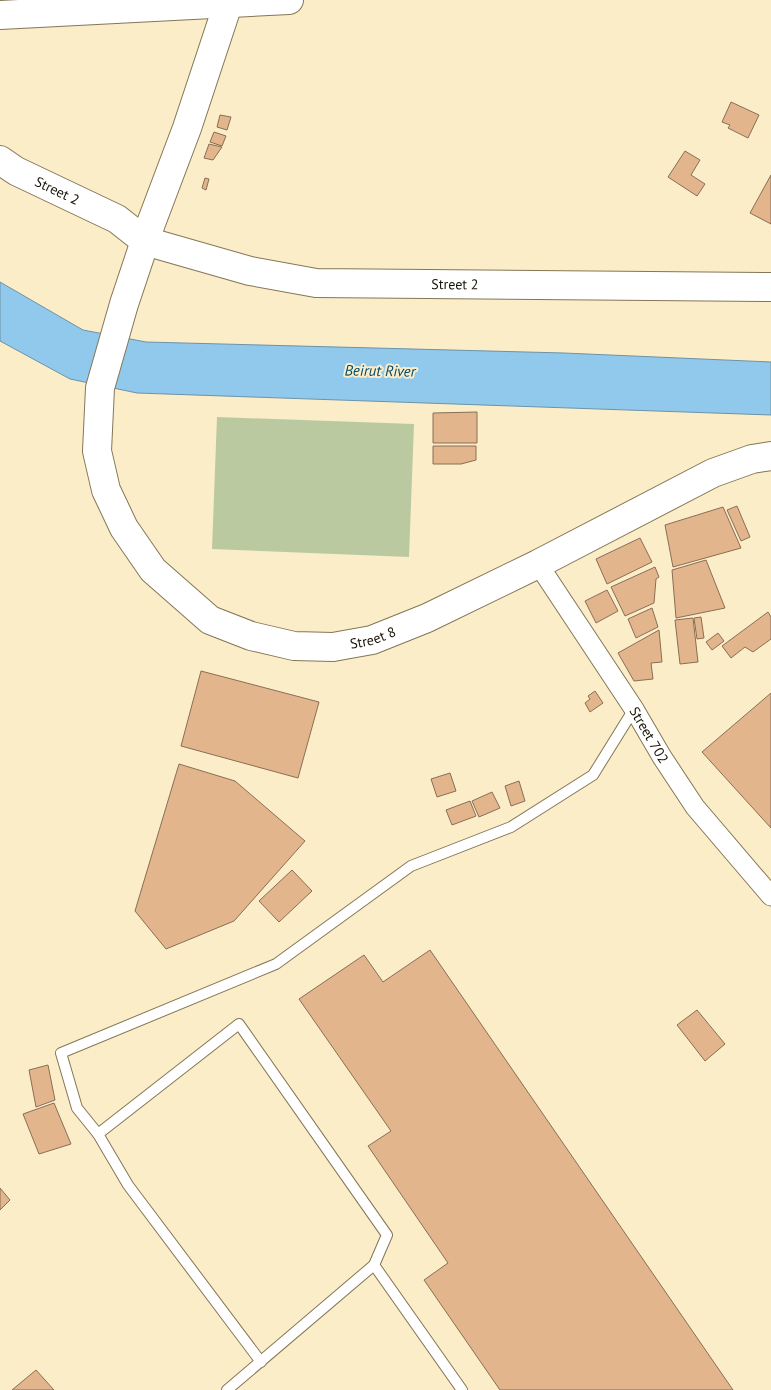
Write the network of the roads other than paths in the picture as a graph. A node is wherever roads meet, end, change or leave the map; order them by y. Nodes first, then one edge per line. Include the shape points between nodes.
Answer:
1 (289, 0) edge
2 (228, 4) junction
3 (0, 15) edge
4 (0, 160) edge
5 (148, 233) junction
6 (771, 270) edge
7 (771, 288) edge
8 (771, 456) edge
9 (538, 564) junction
10 (634, 709) junction
11 (771, 896) edge
12 (98, 1134) junction
13 (374, 1265) junction
14 (261, 1362) junction
15 (227, 1390) edge
16 (462, 1390) edge

1 - 2 main road
2 - 3 main road
2 - 5 main road, Street 8
4 - 5 main road, Street 2
5 - 6 main road, Street 2 via 290,261 324,264
5 - 7 main road, Street 2 via 250,271 316,283
5 - 9 main road, Street 8 via 100,388 97,451 106,490 124,528 153,570 210,620 251,636 294,646 333,647 372,640 427,618
8 - 9 main road, Street 8 via 713,473
9 - 10 street, Street 702
10 - 11 street, Street 702 via 695,807
10 - 12 lane via 593,775 511,826 411,866 276,964 61,1053 77,1108
12 - 13 lane via 239,1024 387,1235
12 - 14 lane via 128,1185
13 - 14 lane
13 - 16 lane
14 - 15 lane

